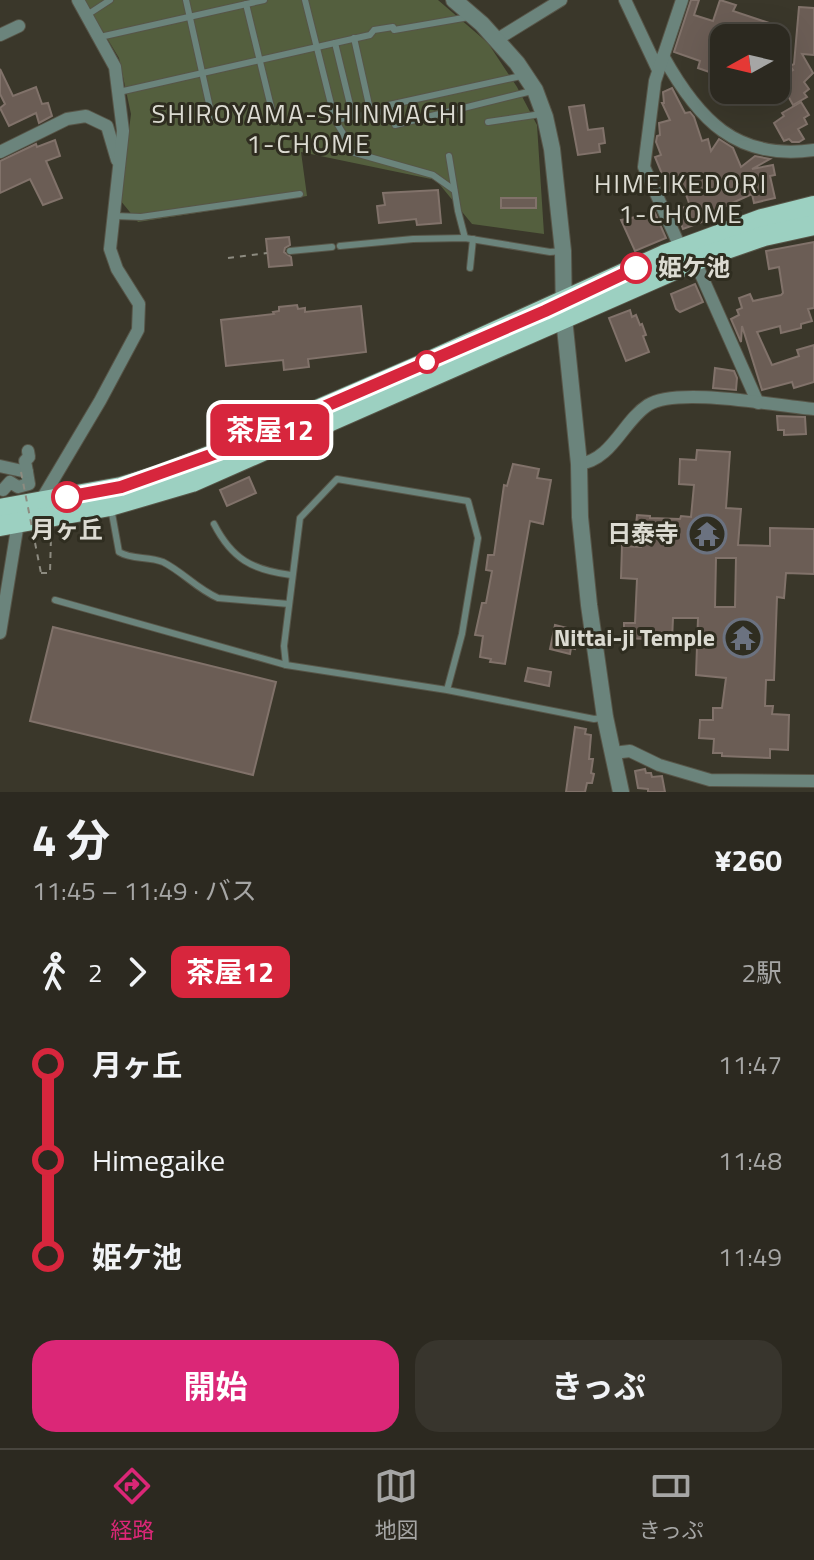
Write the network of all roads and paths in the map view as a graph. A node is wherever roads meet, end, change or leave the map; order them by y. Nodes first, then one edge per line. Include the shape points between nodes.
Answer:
1 (78, 0) edge
2 (110, 0) edge
3 (186, 0) edge
4 (264, 0) edge
5 (305, 0) edge
6 (454, 0) edge
7 (561, 0) edge
8 (625, 0) edge
9 (682, 0) edge
10 (246, 4) junction
11 (87, 15) junction
12 (190, 16) junction
13 (473, 16) junction
14 (19, 26) dead end
15 (0, 35) edge
16 (98, 38) junction
17 (354, 38) junction
18 (496, 40) junction
19 (335, 43) junction
20 (316, 47) junction
21 (663, 56) junction
22 (260, 59) junction
23 (658, 70) junction
24 (203, 73) junction
25 (525, 75) junction
26 (535, 90) junction
27 (119, 92) junction
28 (391, 110) junction
29 (544, 113) junction
30 (371, 114) junction
31 (212, 117) dead end
32 (353, 117) junction
33 (274, 119) dead end
34 (335, 120) junction
35 (488, 122) dead end
36 (814, 150) edge
37 (0, 152) edge
38 (449, 156) dead end
39 (120, 169) junction
40 (454, 190) junction
41 (300, 194) dead end
42 (814, 206) edge
43 (115, 216) junction
44 (814, 225) edge
45 (469, 239) junction
46 (340, 246) dead end
47 (332, 247) dead end
48 (290, 251) dead end
49 (563, 251) junction
50 (267, 253) dead end
51 (688, 255) junction
52 (228, 258) dead end
53 (470, 268) dead end
54 (564, 310) junction
55 (758, 403) junction
56 (814, 409) edge
57 (28, 451) dead end
58 (579, 464) junction
59 (0, 466) edge
60 (24, 472) junction
61 (40, 502) junction
62 (110, 506) junction
63 (6, 507) edge
64 (214, 524) dead end
65 (51, 527) dead end
66 (291, 575) junction
67 (4, 582) edge
68 (55, 600) dead end
69 (289, 604) junction
70 (0, 633) edge
71 (286, 665) junction
72 (447, 690) junction
73 (605, 717) junction
74 (613, 753) junction
75 (814, 781) edge
76 (709, 786) edge
77 (621, 792) edge

1 - 11 street
2 - 11 lane
3 - 12 lane
4 - 10 lane
5 - 20 lane
6 - 13 street
7 - 18 street
8 - 23 street
9 - 21 street
10 - 12 lane
10 - 22 lane
11 - 16 street
12 - 16 lane
12 - 24 lane
13 - 17 lane via 374,30
13 - 18 street
14 - 15 street
16 - 27 street via 115,67
17 - 19 lane
17 - 30 lane
18 - 25 street
19 - 20 lane
19 - 32 lane
20 - 22 lane
20 - 34 lane
21 - 23 street
21 - 36 street via 720,132 759,149
22 - 24 lane
22 - 33 lane
23 - 51 street via 644,167
24 - 27 lane
24 - 31 lane
25 - 26 street
25 - 28 lane via 389,105
26 - 28 lane via 395,125
26 - 29 street
27 - 39 street
28 - 30 lane
29 - 35 lane
29 - 49 street
30 - 32 lane
32 - 34 lane
34 - 40 lane via 348,151 433,175
37 - 39 street via 67,119 86,116 107,126
38 - 40 lane
39 - 43 street
40 - 45 lane
41 - 43 lane via 141,217
42 - 51 main road via 762,219
43 - 61 street via 110,249 139,304 138,330
44 - 51 main road
45 - 46 lane
45 - 49 lane
45 - 53 lane
47 - 48 lane
49 - 54 street
50 - 52 path
51 - 54 main road
51 - 55 street
54 - 58 street
54 - 61 main road via 197,461 121,487
54 - 62 main road via 192,482
55 - 56 street
55 - 58 street via 689,396 650,403 613,444 589,463
57 - 60 street
58 - 73 street via 580,517
59 - 60 street
60 - 63 street via 29,484 18,487 10,482
60 - 65 path, bridge via 41,573 50,573
61 - 63 main road
62 - 63 main road
62 - 69 lane via 119,552 127,557 166,564 218,598
63 - 67 street
64 - 66 lane via 227,548 243,561
66 - 69 lane
66 - 72 lane via 300,518 337,479 468,501 478,538
67 - 70 street
68 - 71 lane
69 - 71 lane
71 - 72 lane
72 - 73 lane
73 - 74 street
74 - 76 street via 630,751
74 - 77 street
75 - 76 street

